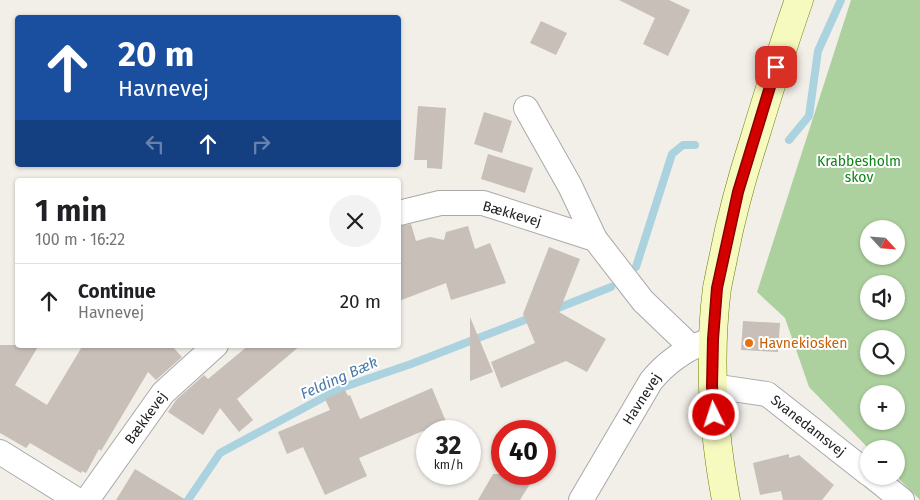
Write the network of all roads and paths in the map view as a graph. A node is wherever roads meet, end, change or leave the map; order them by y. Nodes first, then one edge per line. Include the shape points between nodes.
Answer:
1 (799, 0) edge
2 (526, 108) dead end
3 (401, 213) edge
4 (595, 239) junction
5 (702, 343) junction
6 (213, 348) edge
7 (712, 386) junction
8 (0, 452) edge
9 (860, 467) edge
10 (883, 485) edge
11 (77, 500) edge
12 (88, 500) edge
13 (581, 500) edge
14 (726, 500) edge
15 (902, 500) edge

1 - 5 street via 738,192
2 - 4 street via 570,186
3 - 4 street, Bækkevej via 440,203 483,203
4 - 5 street via 643,300
5 - 7 street
5 - 13 street, Havnevej via 661,369 651,381
6 - 12 street, Bækkevej via 163,392
7 - 9 street, Svanedamsvej via 767,394
7 - 14 street
8 - 11 street
10 - 15 street, Svanedamsvej

